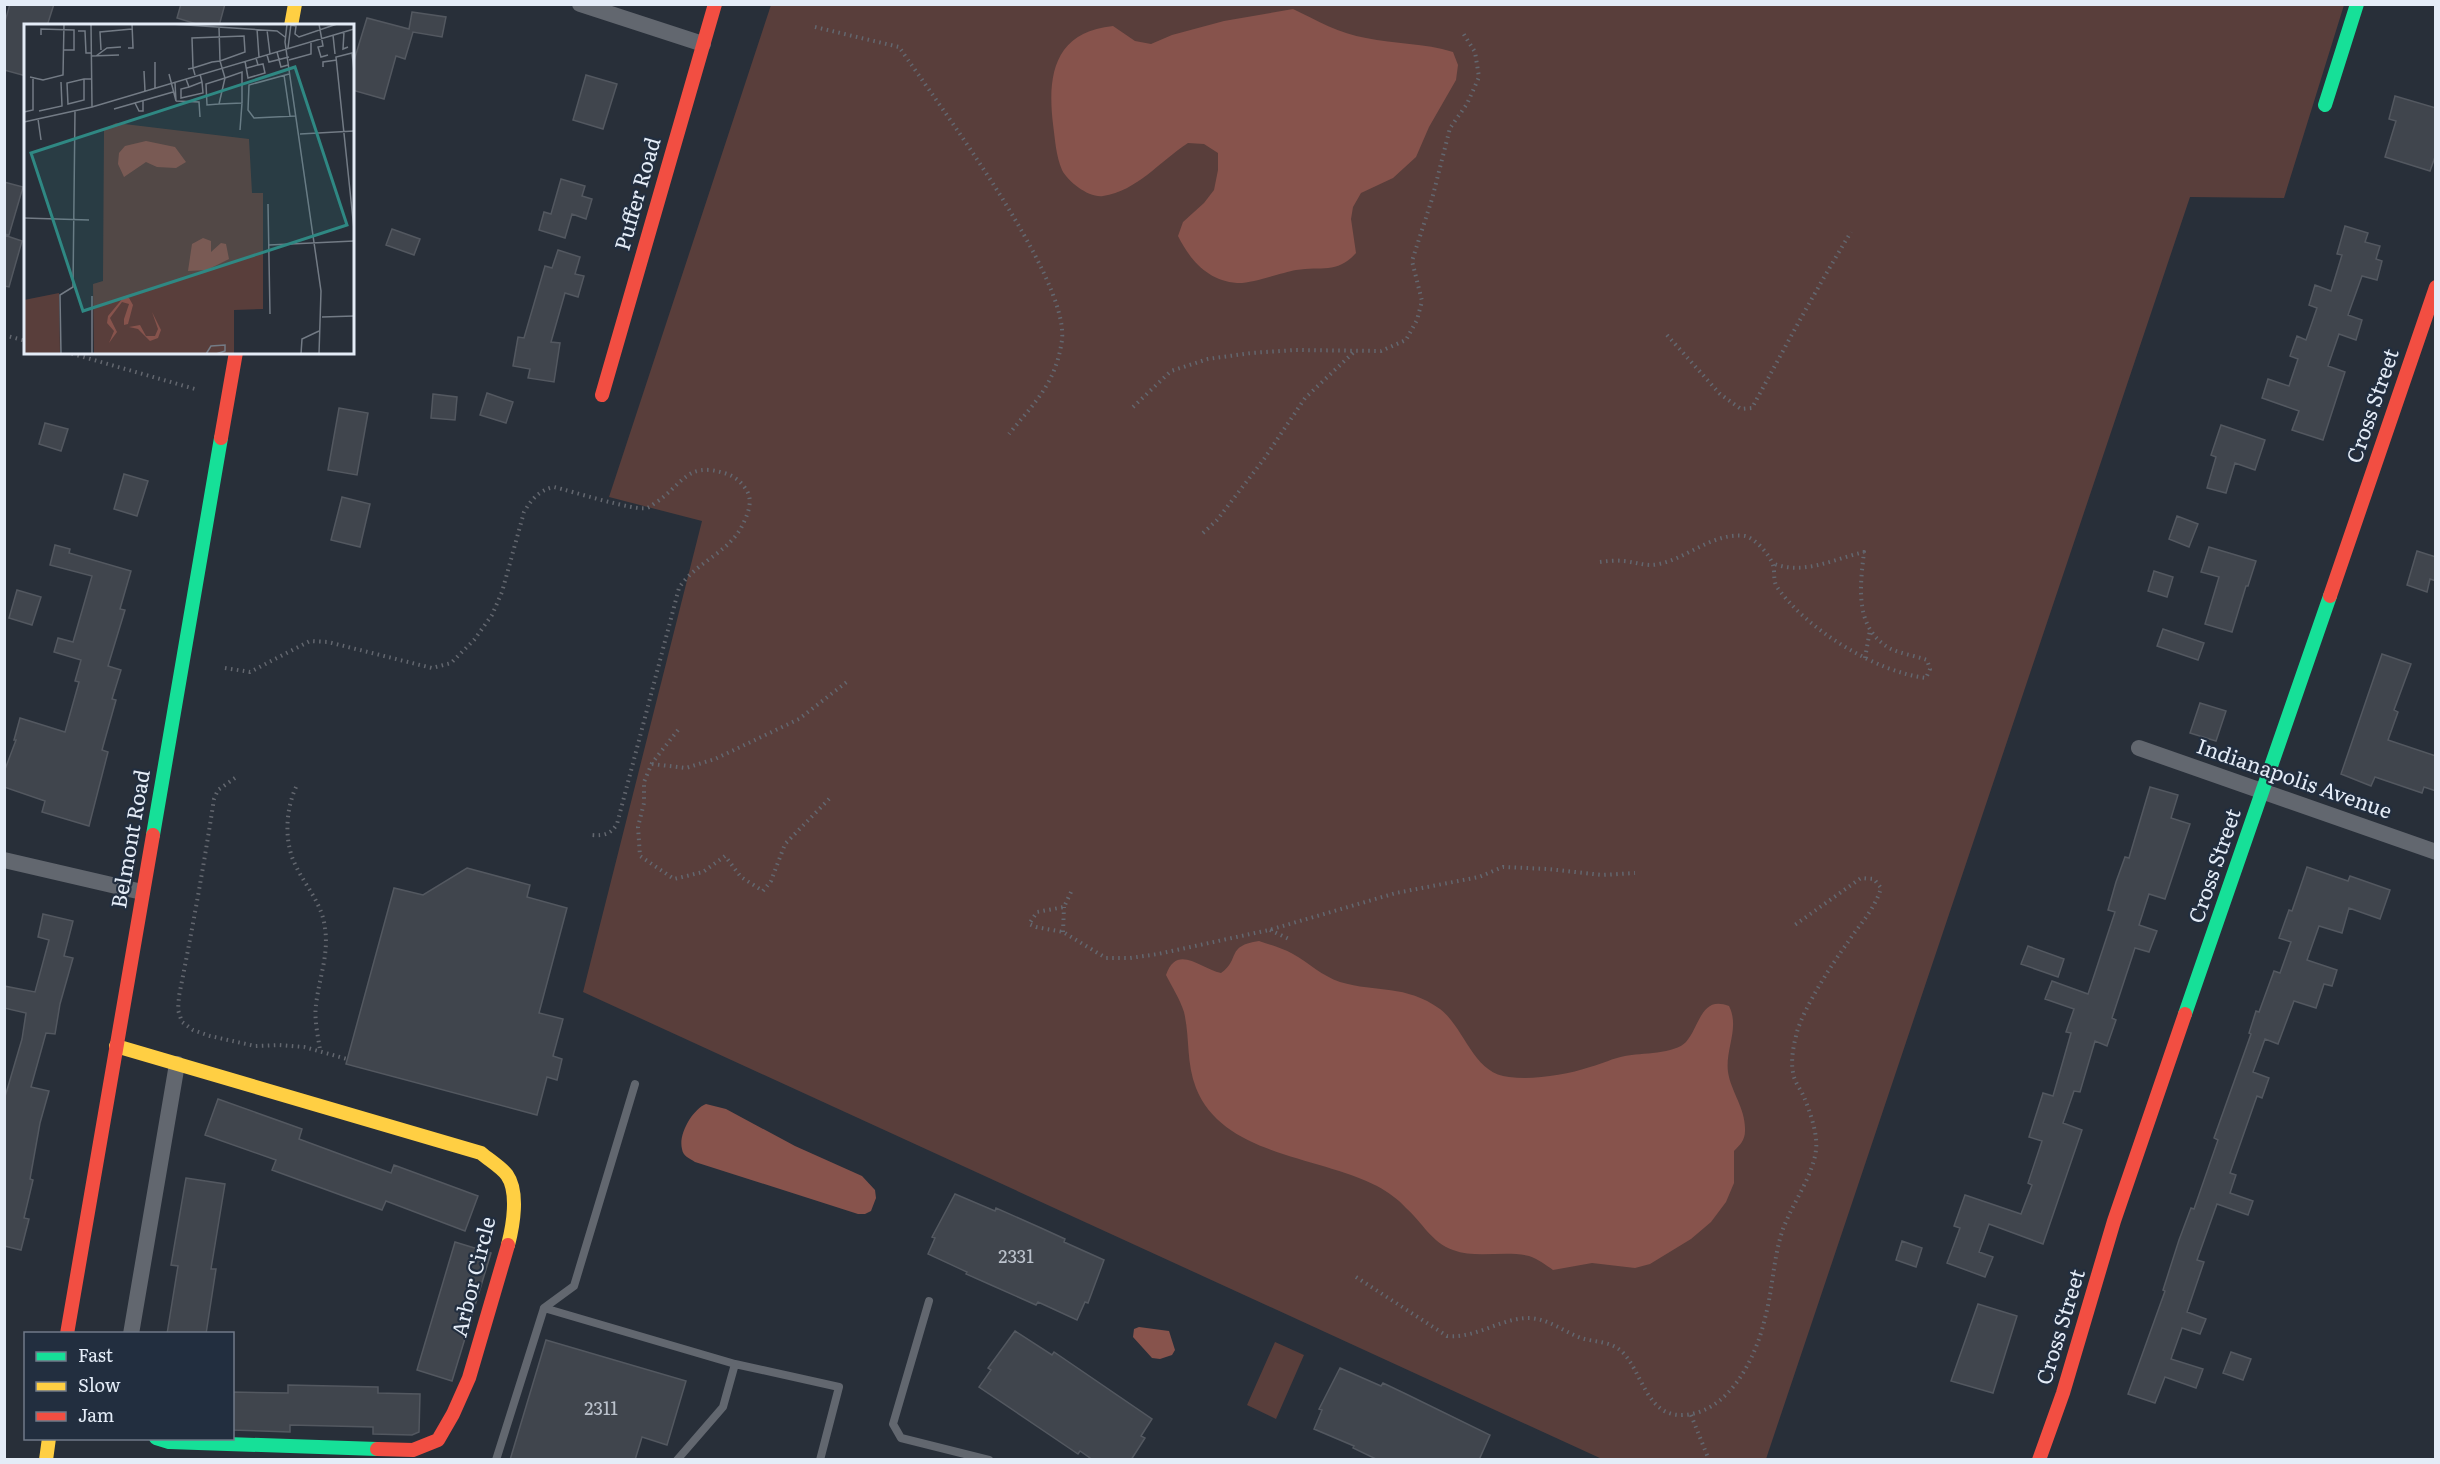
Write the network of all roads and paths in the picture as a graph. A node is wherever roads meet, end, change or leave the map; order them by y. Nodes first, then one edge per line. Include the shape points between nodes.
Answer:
1 (295, 4) edge
2 (580, 4) edge
3 (715, 4) edge
4 (2356, 4) edge
5 (291, 24) edge
6 (815, 27) dead end
7 (1463, 33) dead end
8 (703, 44) junction
9 (2325, 105) dead end
10 (1851, 232) dead end
11 (2436, 287) edge
12 (4, 335) edge
13 (1667, 335) dead end
14 (24, 340) edge
15 (1355, 351) junction
16 (73, 354) edge
17 (236, 354) edge
18 (195, 388) dead end
19 (602, 395) dead end
20 (1133, 407) dead end
21 (1009, 434) dead end
22 (1203, 533) dead end
23 (1600, 562) dead end
24 (1772, 563) junction
25 (1870, 630) junction
26 (1865, 658) junction
27 (225, 668) dead end
28 (848, 681) dead end
29 (678, 730) dead end
30 (2139, 748) dead end
31 (652, 764) junction
32 (235, 778) dead end
33 (296, 787) dead end
34 (2263, 793) junction
35 (830, 798) dead end
36 (592, 835) dead end
37 (2436, 852) edge
38 (4, 860) edge
39 (1635, 873) dead end
40 (142, 892) junction
41 (1071, 892) dead end
42 (1064, 907) junction
43 (1792, 927) dead end
44 (1269, 930) junction
45 (1063, 932) junction
46 (1291, 940) dead end
47 (116, 1046) junction
48 (320, 1050) junction
49 (347, 1059) dead end
50 (177, 1064) junction
51 (635, 1084) dead end
52 (1356, 1277) dead end
53 (929, 1301) dead end
54 (544, 1308) junction
55 (67, 1332) edge
56 (131, 1332) edge
57 (735, 1364) junction
58 (1691, 1415) junction
59 (49, 1440) edge
60 (162, 1440) edge
61 (46, 1460) edge
62 (496, 1460) edge
63 (677, 1460) edge
64 (820, 1460) edge
65 (989, 1460) edge
66 (1709, 1460) edge
67 (2039, 1460) edge

1 - 5 street
2 - 8 street
3 - 8 street, Puffer Road
4 - 9 street
6 - 21 path via 899,47 1009,209 1045,275 1058,305 1062,337 1057,365 1047,388
7 - 15 path via 1475,52 1479,77 1450,128 1412,261 1422,301 1417,320 1406,340 1381,351
8 - 19 street, Puffer Road
10 - 13 path via 1752,408 1741,409 1720,394
11 - 34 street, Cross Street
12 - 14 path
15 - 20 path via 1251,352 1208,359 1171,371
15 - 22 path via 1305,398 1264,459
16 - 18 path
17 - 40 street, Belmont Road
23 - 24 path via 1658,564 1700,545 1747,536
24 - 25 path via 1802,569 1864,552 1859,590
24 - 26 path via 1776,585 1789,600 1822,632
25 - 26 path
25 - 26 path via 1893,650 1928,660 1930,669 1926,678 1908,676
27 - 36 path via 250,672 310,641 432,668 451,663 492,615 524,512 544,489 554,487 647,508 661,500 681,478 697,470 711,469 729,475 744,485 750,498 747,514 729,545 680,588 617,824 611,832
28 - 31 path via 799,719 715,759 686,768
29 - 31 path
30 - 34 street, Indianapolis Avenue
31 - 35 path via 644,782 638,827 640,856 674,879 703,872 725,856 741,877 763,891 771,881 785,844
32 - 48 path via 218,790 214,799 178,1010 182,1022 210,1036 255,1046
33 - 48 path via 290,799 287,835 293,861 321,908 325,927 327,951 316,1008
34 - 37 street, Indianapolis Avenue
34 - 67 street, Cross Street via 2114,1221
38 - 40 street
39 - 44 path via 1602,875 1503,867 1479,877 1396,893
40 - 47 street, Belmont Road
41 - 42 path
42 - 45 path
42 - 45 path via 1037,912 1029,924
43 - 58 path via 1861,878 1874,879 1881,888 1876,904 1828,970 1798,1029 1791,1058 1794,1079 1804,1097 1816,1150 1782,1231 1765,1319 1753,1353 1736,1383 1713,1406
44 - 45 path via 1158,954 1114,958 1106,958
44 - 46 path
47 - 50 street, Arbor Circle
47 - 55 street, Belmont Road
48 - 49 path
50 - 56 street
50 - 60 street, Arbor Circle via 482,1154 507,1175 513,1193 512,1231 470,1378 438,1440 413,1450
51 - 54 lane via 574,1286
52 - 58 path via 1447,1336 1459,1337 1530,1318 1619,1349 1656,1405 1678,1416
53 - 65 lane via 893,1424 901,1438
54 - 57 lane
54 - 62 lane
57 - 63 lane via 723,1407
57 - 64 lane via 838,1387
58 - 66 path
59 - 61 street

